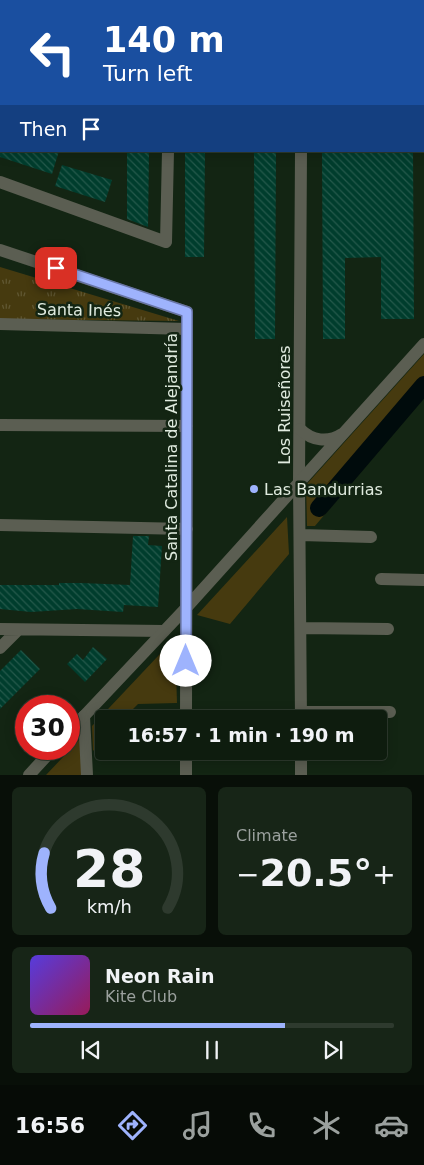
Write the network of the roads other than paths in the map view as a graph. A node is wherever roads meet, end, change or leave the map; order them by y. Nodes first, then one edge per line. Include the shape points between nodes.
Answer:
1 (168, 152) edge
2 (301, 152) edge
3 (0, 182) edge
4 (0, 250) edge
5 (0, 324) edge
6 (187, 329) junction
7 (424, 344) edge
8 (0, 425) edge
9 (187, 426) junction
10 (300, 429) junction
11 (344, 432) junction
12 (300, 482) junction
13 (0, 525) edge
14 (187, 530) junction
15 (301, 534) junction
16 (371, 537) dead end
17 (382, 579) dead end
18 (424, 580) edge
19 (186, 608) junction
20 (302, 628) junction
21 (0, 629) edge
22 (388, 629) dead end
23 (18, 630) junction
24 (164, 631) junction
25 (0, 648) edge
26 (186, 710) edge
27 (302, 710) edge
28 (387, 712) edge
29 (390, 712) dead end
30 (84, 716) junction
31 (80, 720) edge
32 (43, 760) edge
33 (186, 760) edge
34 (301, 760) edge
35 (29, 775) edge
36 (87, 775) edge
37 (186, 775) edge
38 (301, 775) edge

1 - 3 street via 166,242
2 - 10 street, Los Ruiseñores
4 - 6 street, Santa Catalina de Alejandría via 187,312
5 - 6 street, Santa Inés
6 - 9 street, Santa Catalina de Alejandría
7 - 11 street
8 - 9 street
9 - 14 street, Santa Catalina de Alejandría
10 - 11 street via 310,437 323,440 338,437
10 - 12 street, Los Ruiseñores
11 - 12 street
12 - 15 street, Los Ruiseñores
12 - 19 street
13 - 14 street
14 - 19 street, Santa Catalina de Alejandría
15 - 16 street
15 - 20 street, Los Ruiseñores
17 - 18 street
19 - 24 street
19 - 26 street, Santa Catalina de Alejandría
20 - 22 street
20 - 27 street, Los Ruiseñores
21 - 23 street
23 - 24 street
23 - 25 street
24 - 30 street
28 - 29 street
30 - 31 street
30 - 36 street
32 - 35 street
33 - 37 street
34 - 38 street

